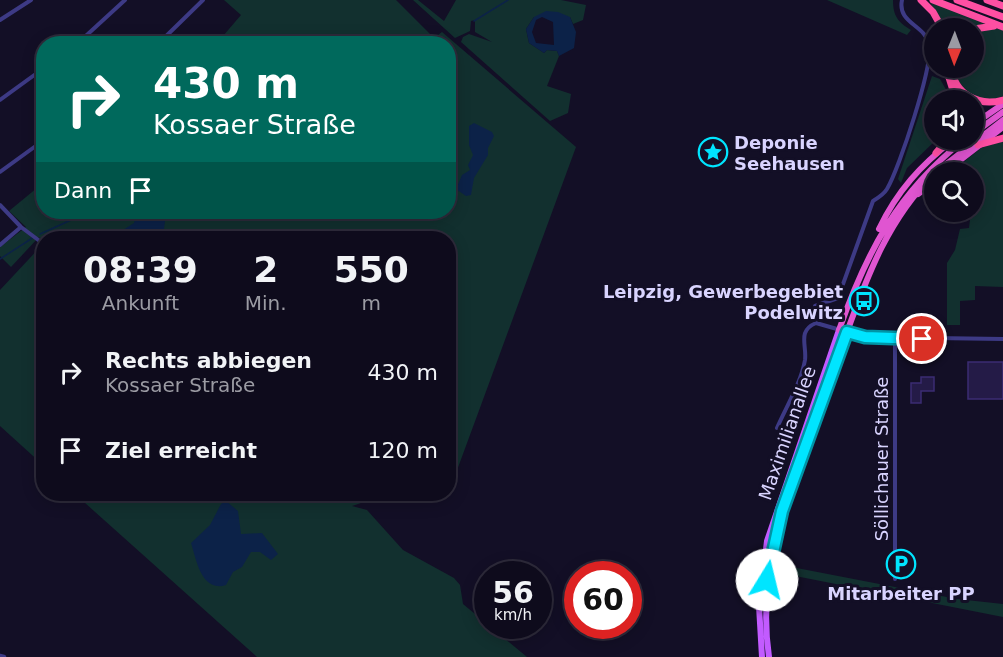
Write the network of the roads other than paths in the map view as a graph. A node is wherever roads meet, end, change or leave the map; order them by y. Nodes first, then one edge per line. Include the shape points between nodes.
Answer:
1 (31, 0) edge
2 (125, 0) edge
3 (203, 0) edge
4 (902, 0) edge
5 (921, 0) edge
6 (933, 0) edge
7 (957, 0) edge
8 (987, 0) edge
9 (1003, 6) edge
10 (1003, 17) edge
11 (936, 18) edge
12 (0, 20) edge
13 (984, 27) edge
14 (1003, 27) edge
15 (86, 36) edge
16 (166, 36) edge
17 (36, 74) edge
18 (954, 78) edge
19 (0, 100) edge
20 (1003, 102) edge
21 (1003, 112) edge
22 (984, 116) edge
23 (1003, 120) edge
24 (984, 126) edge
25 (1003, 127) edge
26 (1003, 138) edge
27 (984, 141) edge
28 (984, 143) edge
29 (36, 146) edge
30 (939, 150) edge
31 (940, 150) edge
32 (952, 150) edge
33 (972, 150) edge
34 (936, 153) junction
35 (949, 162) edge
36 (957, 162) edge
37 (0, 172) edge
38 (924, 186) edge
39 (924, 189) edge
40 (915, 196) junction
41 (0, 205) edge
42 (21, 227) junction
43 (36, 238) edge
44 (878, 238) junction
45 (1, 242) edge
46 (816, 323) junction
47 (839, 330) junction
48 (847, 332) junction
49 (895, 339) junction
50 (1003, 339) edge
51 (777, 428) dead end
52 (895, 579) dead end
53 (762, 657) edge
54 (769, 657) edge

1 - 12 street
2 - 15 street
3 - 16 street
4 - 46 street, Maximilianallee via 905,18 925,34 930,47 916,111 886,190 873,201 837,298 815,306
5 - 11 highway
6 - 14 highway
7 - 10 highway
8 - 9 highway
13 - 14 highway
17 - 19 street
18 - 20 highway via 967,95 987,102
20 - 22 highway
21 - 24 highway
23 - 35 highway, Maximilianallee
25 - 27 highway
26 - 28 highway
29 - 37 street
30 - 34 highway
31 - 34 highway
32 - 44 highway, Maximilianallee via 906,195
33 - 36 highway
34 - 44 highway via 894,199
38 - 40 highway, Maximilianallee
39 - 40 highway
40 - 48 highway, Maximilianallee via 875,258
41 - 42 street
42 - 43 street
42 - 45 street
44 - 47 highway, Maximilianallee
46 - 47 street
46 - 51 street, Maximilianallee via 804,334 804,361
47 - 48 street
47 - 53 main road, Maximilianallee via 763,546 759,606
48 - 49 street
48 - 54 main road, Maximilianallee via 772,549 765,604
49 - 50 street
49 - 52 street, Söllichauer Straße

